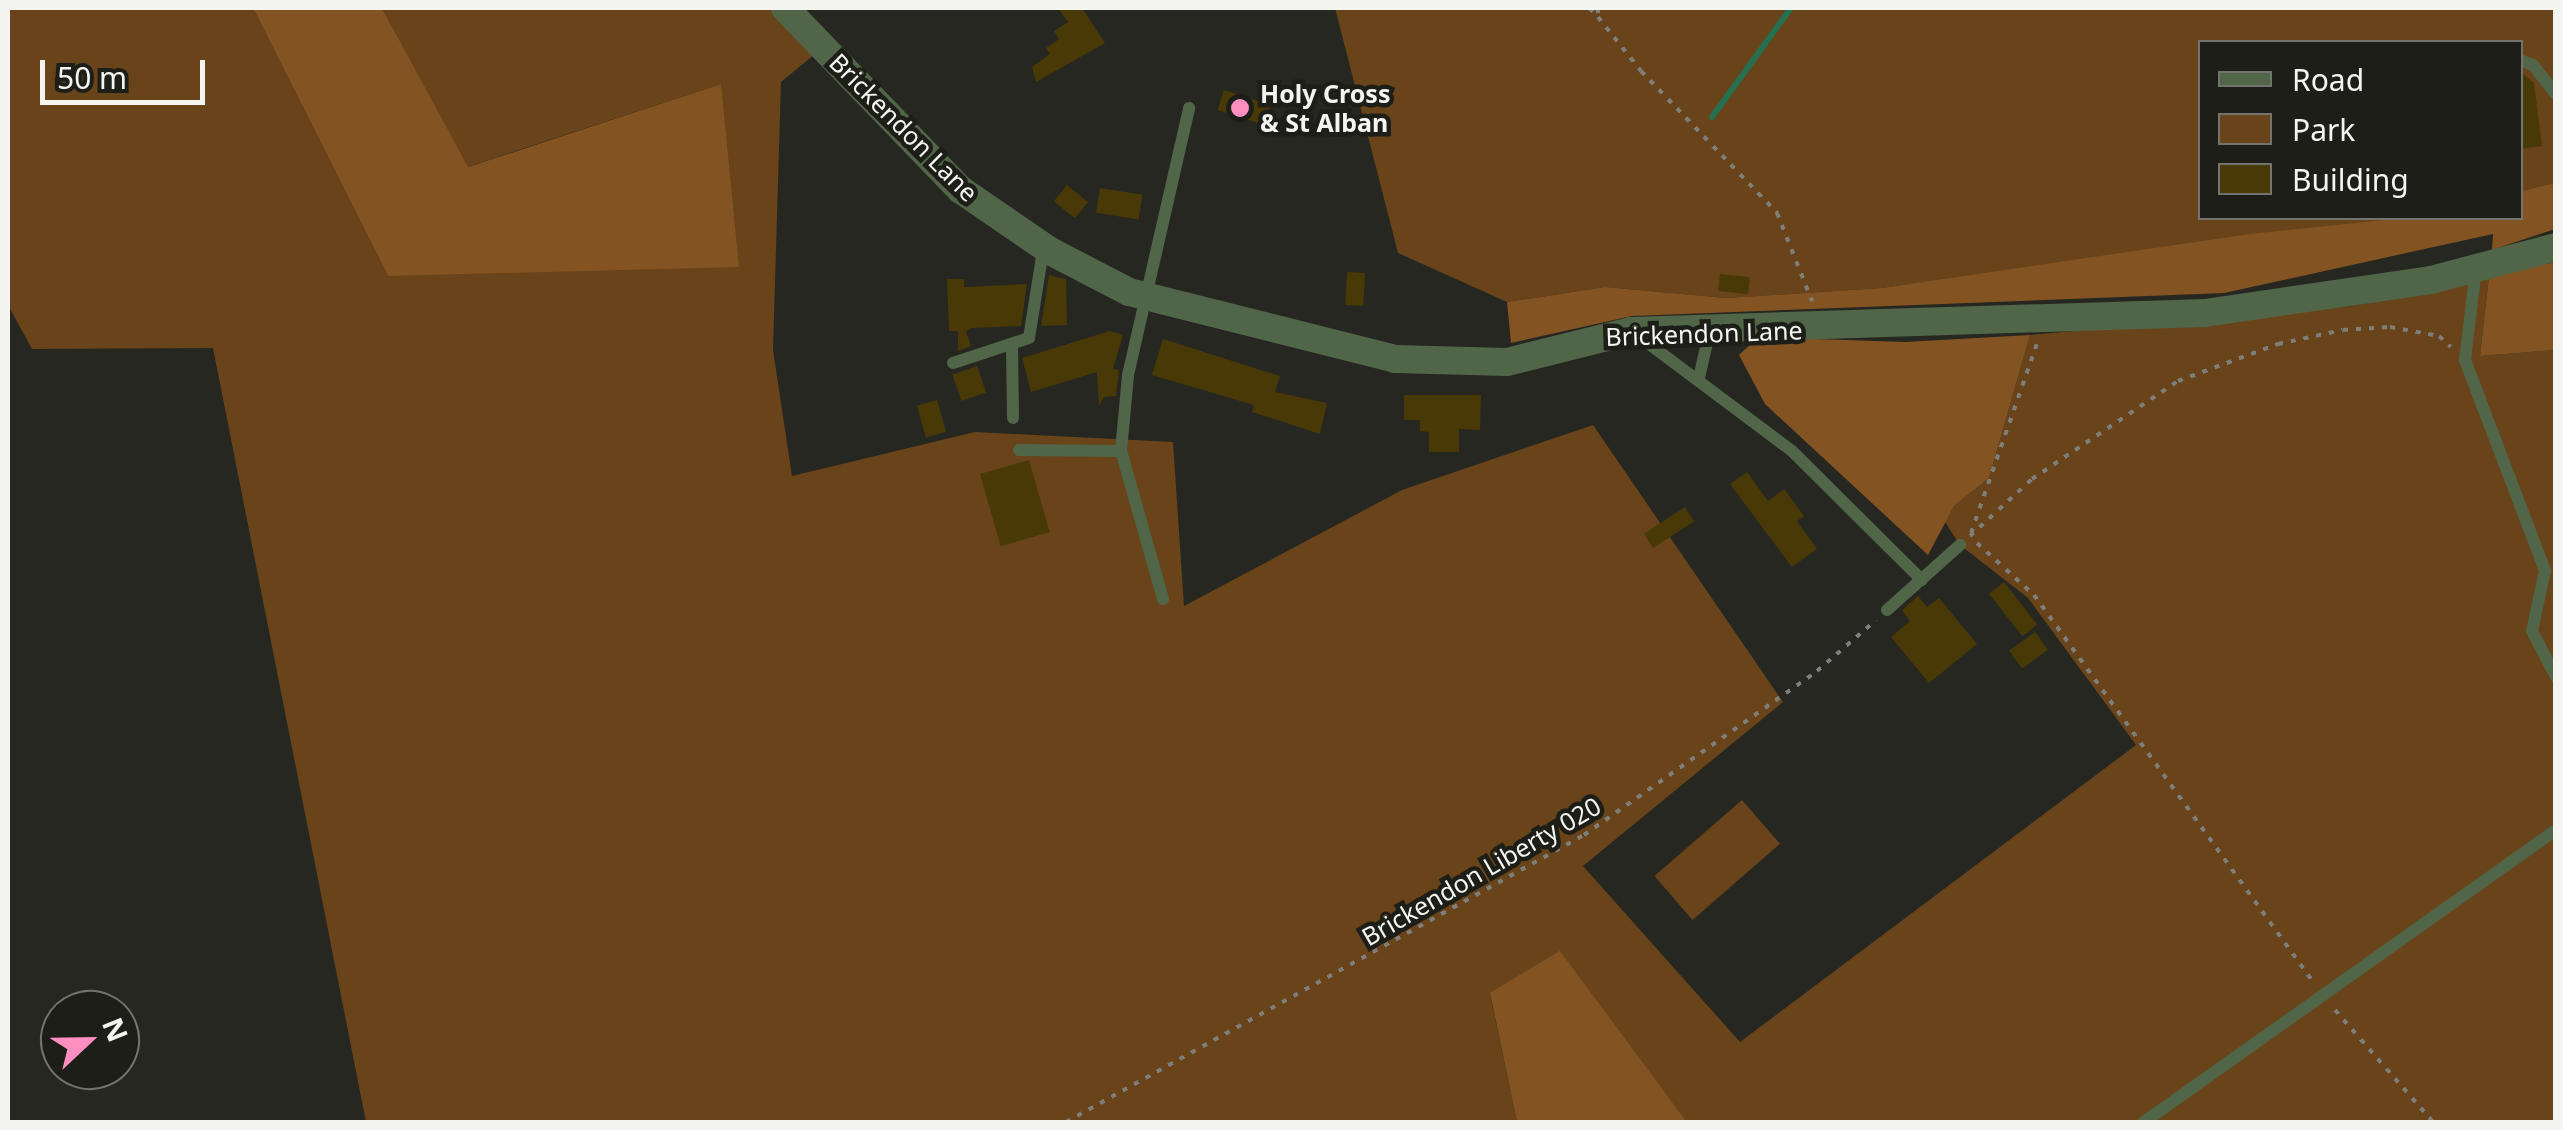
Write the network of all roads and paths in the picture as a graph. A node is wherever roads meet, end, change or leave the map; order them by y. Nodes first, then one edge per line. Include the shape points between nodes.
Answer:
1 (785, 8) edge
2 (1589, 8) edge
3 (1598, 8) edge
4 (1598, 17) junction
5 (2523, 61) edge
6 (2556, 94) edge
7 (1189, 108) dead end
8 (2556, 247) edge
9 (1050, 251) junction
10 (2476, 269) junction
11 (1150, 297) junction
12 (2046, 322) junction
13 (1710, 329) junction
14 (1822, 329) junction
15 (1631, 331) junction
16 (1012, 345) junction
17 (2465, 360) junction
18 (953, 362) dead end
19 (1699, 378) junction
20 (1013, 418) dead end
21 (1019, 450) dead end
22 (1121, 451) junction
23 (1965, 540) junction
24 (1922, 580) junction
25 (1163, 600) dead end
26 (1887, 610) joint
27 (2556, 677) edge
28 (2556, 830) edge
29 (2323, 995) junction
30 (1066, 1122) edge
31 (2144, 1122) edge
32 (2432, 1122) edge

1 - 9 street, Brickendon Lane via 961,190
2 - 4 path
3 - 4 path
4 - 14 path via 1777,213
5 - 6 lane
7 - 11 lane
8 - 10 street, Brickendon Lane
9 - 11 street, Brickendon Lane
9 - 16 lane via 1042,256 1029,338
10 - 12 street, Brickendon Lane via 2204,313
10 - 17 lane
11 - 15 street, Brickendon Lane via 1344,349 1448,364 1507,362
11 - 22 lane via 1128,375
12 - 14 street, Brickendon Lane
12 - 23 path
13 - 14 street, Brickendon Lane
13 - 15 street, Brickendon Lane
13 - 19 lane
15 - 19 lane
16 - 18 lane
16 - 20 lane
17 - 23 path via 2439,336 2390,327 2278,344 2178,381 2032,479
17 - 27 lane via 2545,571 2532,631
19 - 24 lane via 1820,476
21 - 22 lane
22 - 25 lane
23 - 24 lane
23 - 29 path via 2034,594
24 - 26 lane
26 - 30 path, Brickendon Liberty 020 via 1817,671 1584,835
28 - 29 lane
29 - 31 lane
29 - 32 path

